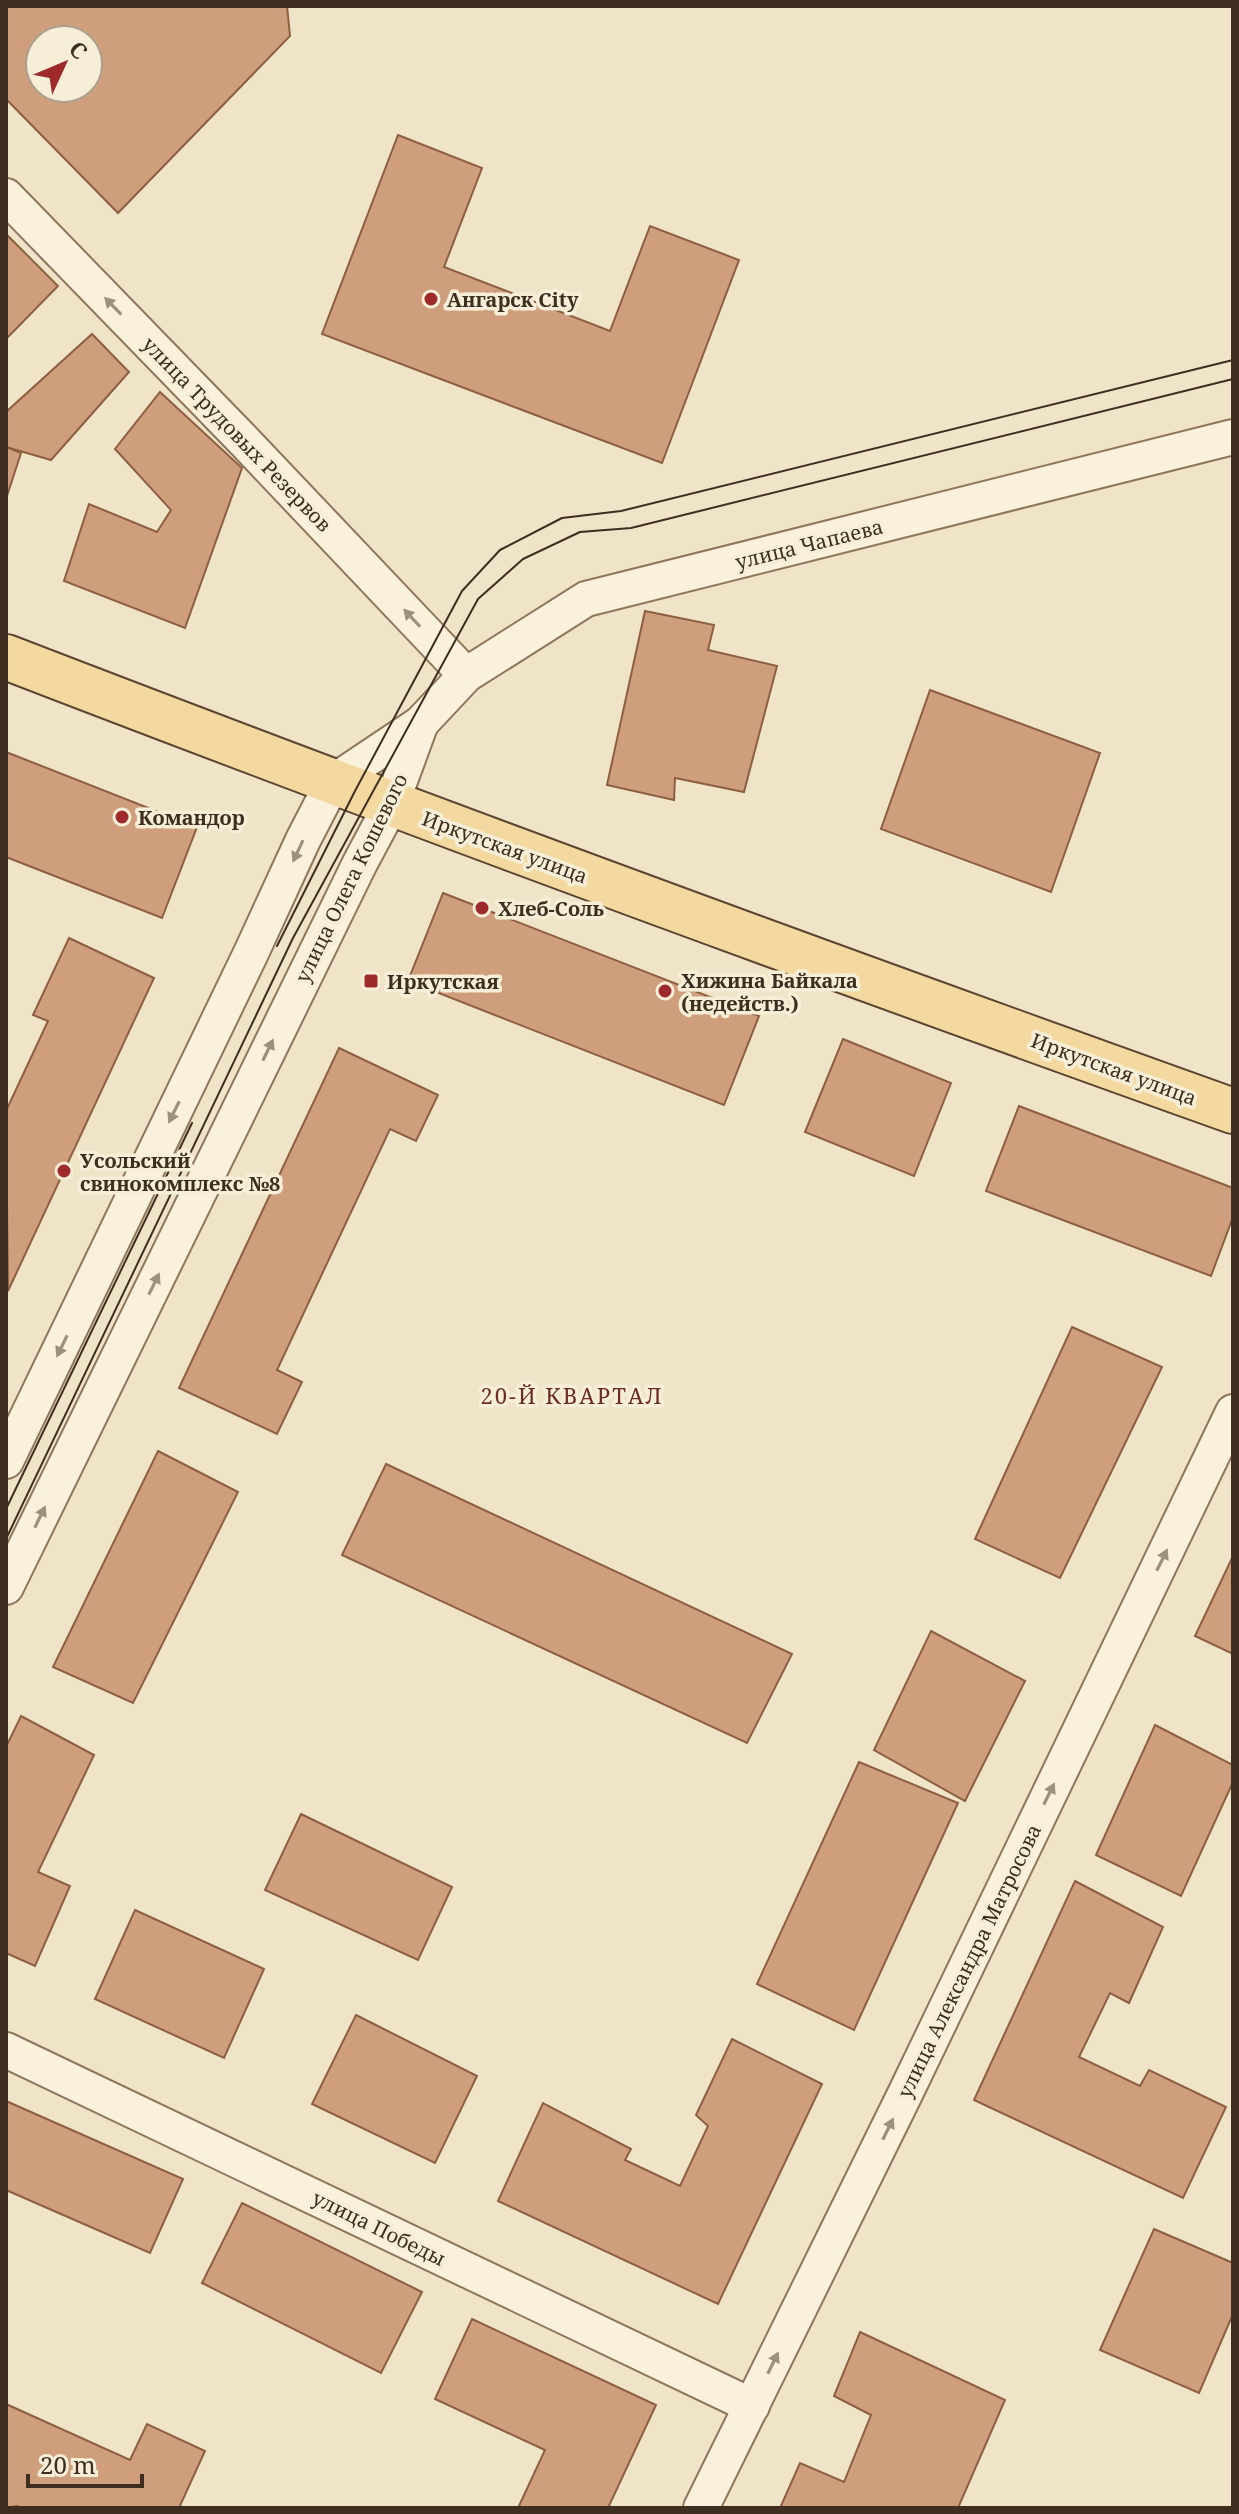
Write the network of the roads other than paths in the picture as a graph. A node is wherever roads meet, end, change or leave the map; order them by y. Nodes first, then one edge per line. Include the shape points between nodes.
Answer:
1 (6, 196) edge
2 (1233, 437) edge
3 (6, 657) edge
4 (466, 675) junction
5 (421, 723) junction
6 (333, 782) junction
7 (391, 805) junction
8 (1233, 1111) edge
9 (1233, 1412) edge
10 (6, 1461) edge
11 (6, 1587) edge
12 (6, 2050) edge
13 (752, 2406) junction
14 (701, 2508) edge

4 -> 1 street, улица Трудовых Резервов
2 - 4 street, улица Чапаева via 586,599
3 - 6 main road, Иркутская улица
4 - 5 street, улица Чапаева
5 - 6 street, улица Олега Кошевого
5 - 7 street, улица Олега Кошевого
6 - 7 main road, Иркутская улица
6 -> 10 street, улица Олега Кошевого
7 - 8 main road, Иркутская улица
11 -> 7 street, улица Олега Кошевого
13 -> 9 street, улица Александра Матросова
12 - 13 street, улица Победы
13 - 14 street, улица Александра Матросова

